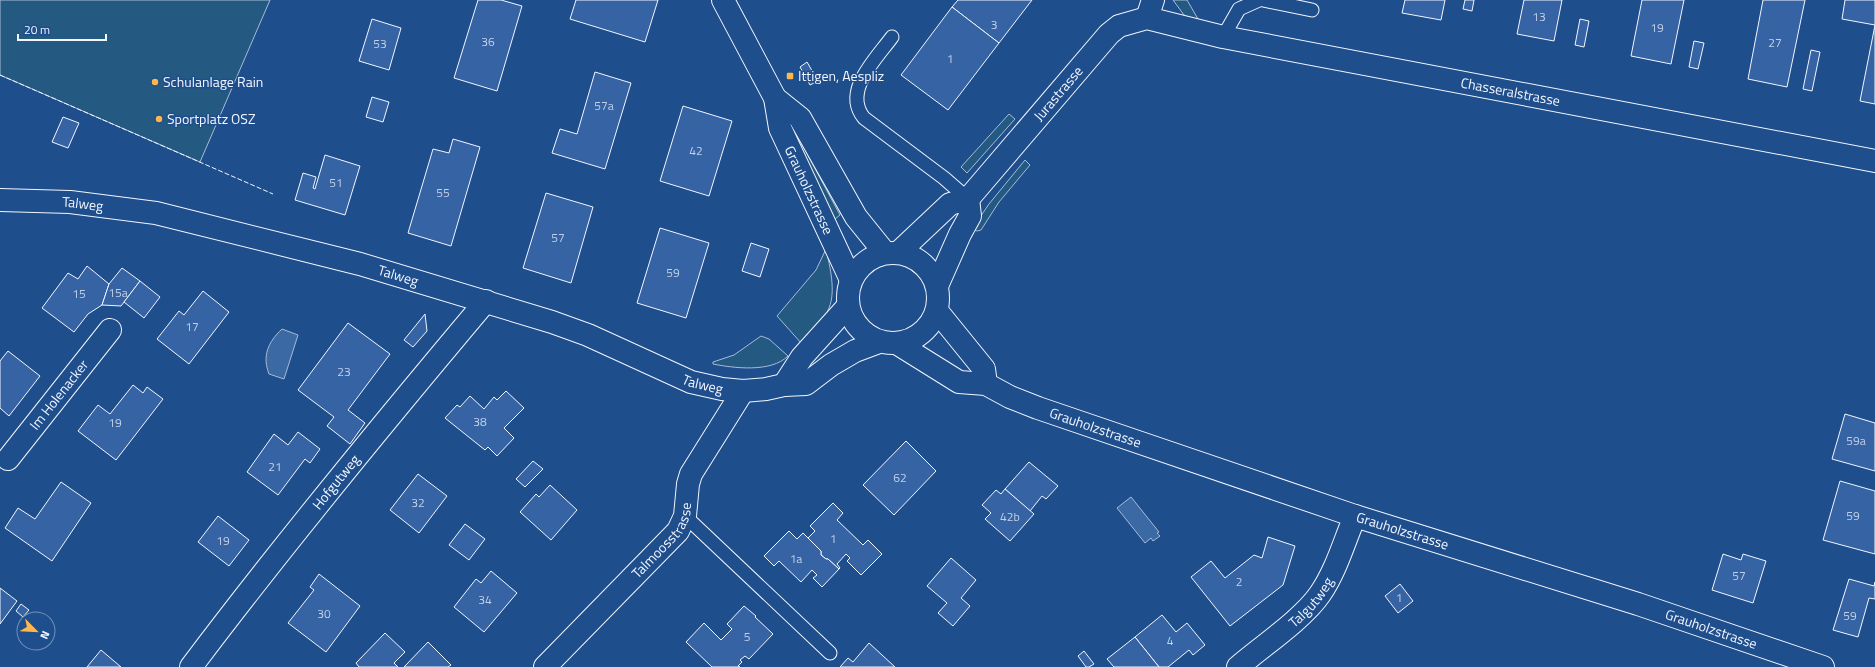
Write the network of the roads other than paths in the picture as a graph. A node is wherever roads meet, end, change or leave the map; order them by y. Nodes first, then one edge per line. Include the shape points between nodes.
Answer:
1 (723, 0) edge
2 (1259, 0) edge
3 (1263, 0) edge
4 (1150, 9) edge
5 (1312, 10) dead end
6 (892, 37) dead end
7 (1223, 37) junction
8 (775, 98) junction
9 (1875, 162) edge
10 (968, 199) junction
11 (0, 200) edge
12 (892, 253) junction
13 (851, 280) junction
14 (937, 286) junction
15 (486, 301) junction
16 (848, 306) junction
17 (937, 311) junction
18 (110, 330) dead end
19 (888, 343) junction
20 (986, 384) junction
21 (784, 385) junction
22 (743, 391) junction
23 (3, 461) edge
24 (685, 516) junction
25 (1355, 516) junction
26 (830, 653) dead end
27 (191, 667) edge
28 (544, 667) edge
29 (1238, 667) edge
30 (1823, 667) edge

1 - 8 street, Grauholzstrasse
2 - 7 lane via 1239,9
3 - 5 lane
4 - 7 street, Chasseralstrasse
4 - 10 street, Jurastrasse via 1109,34
6 - 10 lane via 861,80 856,102 859,112
7 - 9 street, Chasseralstrasse
8 - 12 street, Grauholzstrasse via 800,118 856,217
8 - 13 street, Grauholzstrasse via 780,128
10 - 12 street via 950,204
10 - 14 street via 970,216
11 - 15 street, Talweg via 70,202 156,213 360,264
12 - 13 street via 871,258 859,267
12 - 14 street via 919,260 933,276
13 - 16 street
14 - 17 street
15 - 22 street, Talweg via 588,335 691,382
15 - 27 street, Hofgutweg via 388,417
16 - 19 street via 851,316 862,332
16 - 21 street via 802,357
17 - 19 street via 929,327 915,338
17 - 20 street via 984,369
18 - 23 street, Im Holenacker
19 - 20 street, Grauholzstrasse via 959,382
19 - 21 street, Talweg via 855,351 806,384
20 - 25 street, Grauholzstrasse via 1038,408
21 - 22 street, Talweg
22 - 24 street, Talmoosstrasse via 691,474
24 - 26 lane
24 - 28 street, Talmoosstrasse via 678,531 670,540
25 - 29 street, Talgutweg via 1320,594
25 - 30 street, Grauholzstrasse via 1638,604

